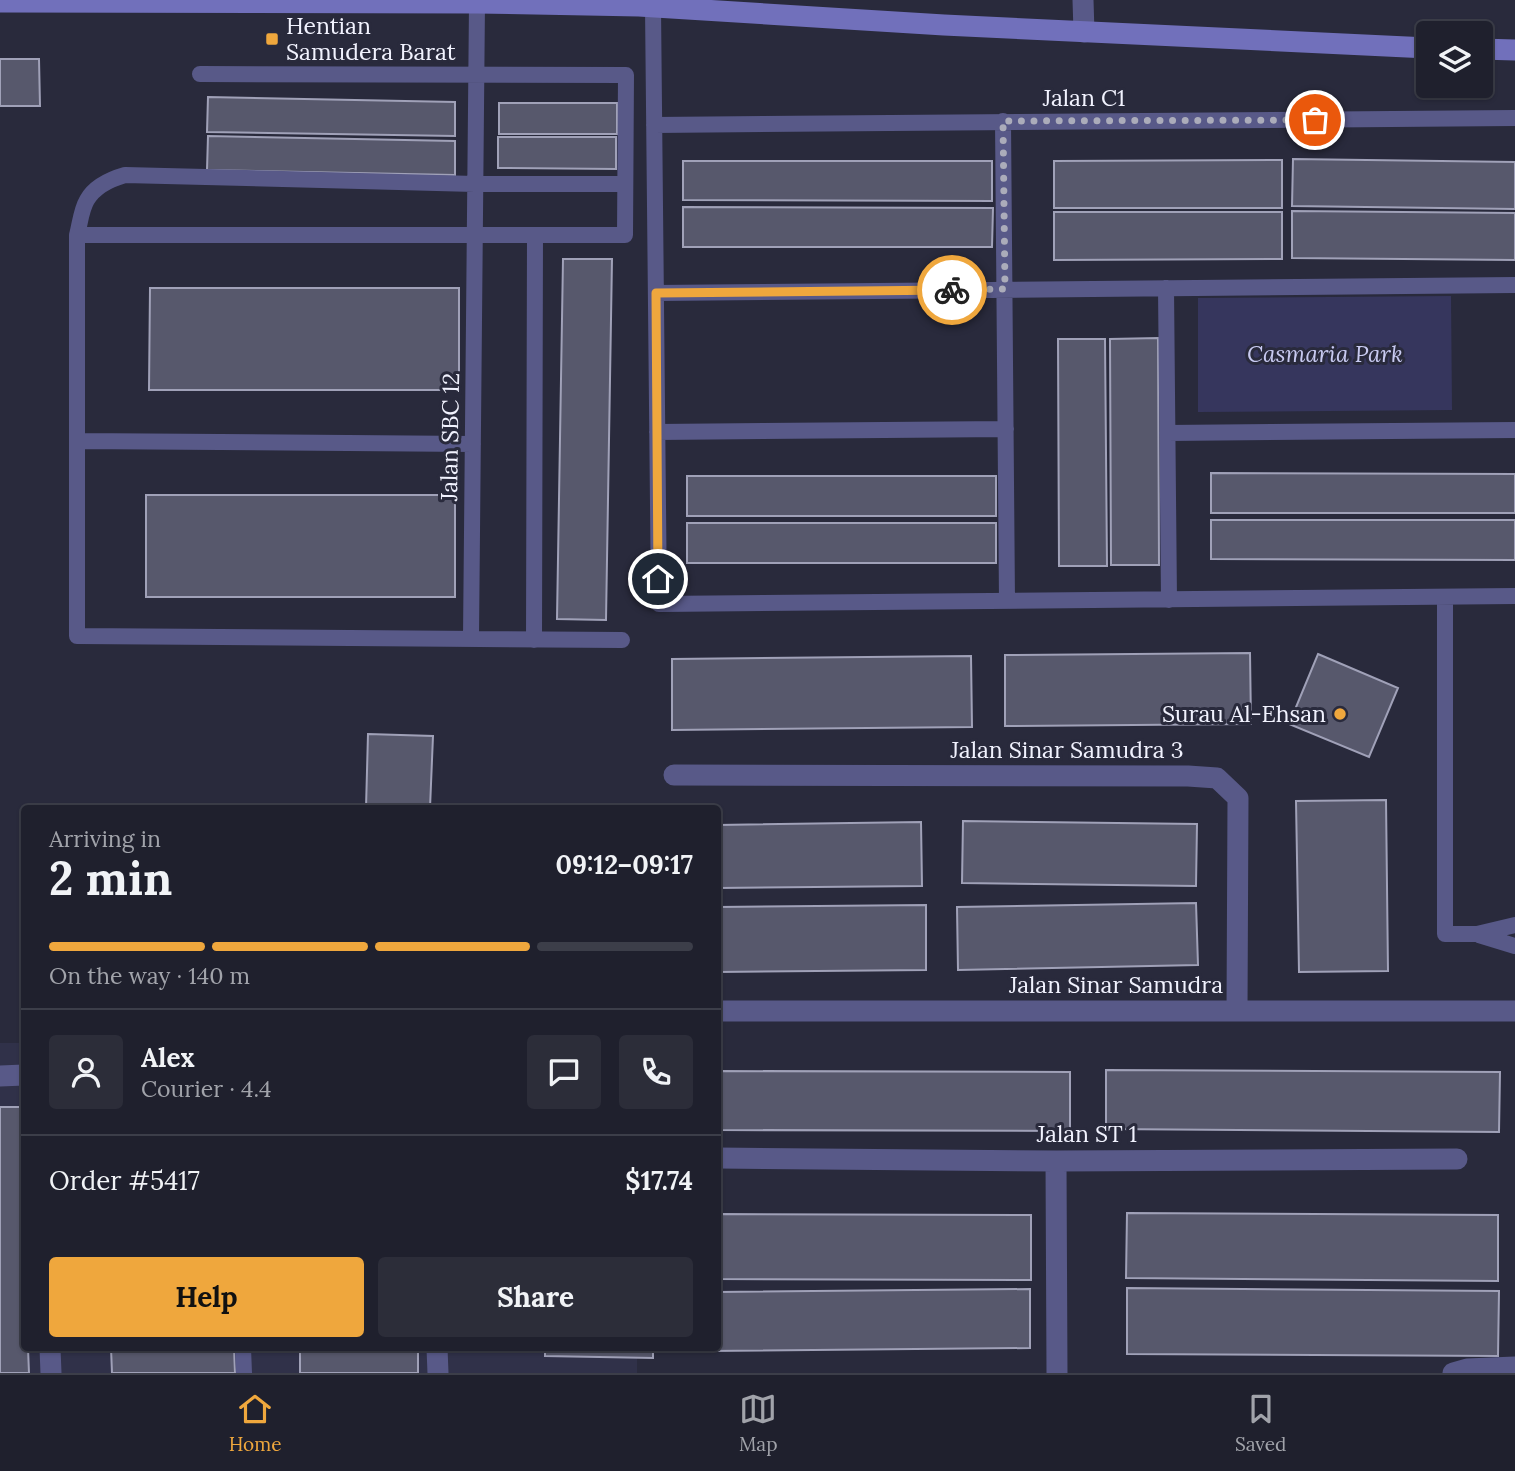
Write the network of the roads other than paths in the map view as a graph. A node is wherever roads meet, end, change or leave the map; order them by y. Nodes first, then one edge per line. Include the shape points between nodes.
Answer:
1 (1083, 0) edge
2 (24, 1) edge
3 (218, 1) edge
4 (0, 2) edge
5 (477, 3) junction
6 (653, 7) junction
7 (1084, 32) junction
8 (1416, 47) edge
9 (1493, 49) edge
10 (1515, 50) edge
11 (200, 74) dead end
12 (476, 74) junction
13 (1515, 118) edge
14 (1003, 121) junction
15 (654, 125) junction
16 (475, 184) junction
17 (625, 184) junction
18 (77, 234) junction
19 (475, 235) junction
20 (535, 235) junction
21 (1515, 285) edge
22 (1166, 288) junction
23 (1005, 289) junction
24 (656, 293) junction
25 (1006, 429) junction
26 (1515, 430) edge
27 (657, 432) junction
28 (1167, 433) junction
29 (77, 441) junction
30 (473, 444) junction
31 (1515, 596) edge
32 (1445, 597) junction
33 (1169, 600) junction
34 (1007, 601) junction
35 (471, 638) junction
36 (534, 640) junction
37 (622, 640) dead end
38 (674, 775) dead end
39 (1515, 925) edge
40 (1477, 934) junction
41 (1515, 946) edge
42 (721, 1011) edge
43 (1237, 1011) junction
44 (1515, 1011) edge
45 (21, 1075) edge
46 (0, 1076) edge
47 (721, 1158) edge
48 (1457, 1159) dead end
49 (1056, 1161) junction
50 (50, 1351) edge
51 (243, 1351) edge
52 (437, 1351) edge
53 (1515, 1367) edge
54 (51, 1373) edge
55 (244, 1373) edge
56 (438, 1373) edge
57 (1058, 1373) edge
58 (1453, 1373) edge

1 - 7 street
2 - 3 street
2 - 4 street
3 - 5 street
5 - 6 street
5 - 12 lane, Jalan SBC 12
6 - 7 street
6 - 15 lane
7 - 8 street
9 - 10 street
11 - 12 lane
12 - 16 lane, Jalan SBC 12
12 - 17 lane via 626,75
13 - 14 lane, Jalan C1
14 - 15 lane, Jalan C1
14 - 23 lane
15 - 24 lane
16 - 17 lane
16 - 18 lane via 125,174 112,178 86,200
16 - 19 lane, Jalan SBC 12
17 - 20 lane via 625,234
18 - 19 lane
18 - 29 lane
19 - 20 lane
19 - 30 lane, Jalan SBC 12
20 - 36 lane
21 - 22 lane
22 - 23 lane
22 - 28 lane
23 - 24 lane
23 - 25 lane
24 - 27 lane
25 - 27 lane
25 - 34 lane
26 - 28 lane
27 - 34 lane via 659,604
28 - 33 lane
29 - 30 lane
29 - 35 lane via 77,636
30 - 35 lane, Jalan SBC 12
31 - 32 lane
32 - 33 lane
32 - 40 lane via 1445,934
33 - 34 lane
35 - 36 lane
36 - 37 lane
38 - 43 street, Jalan Sinar Samudra 3 via 1217,778 1238,798
39 - 40 lane
40 - 41 lane
42 - 43 street, Jalan Sinar Samudra
43 - 44 street, Jalan Sinar Samudra
45 - 46 street
47 - 49 street, Jalan ST 1
48 - 49 street, Jalan ST 1
49 - 57 street
50 - 54 street
51 - 55 lane
52 - 56 street
53 - 58 street

